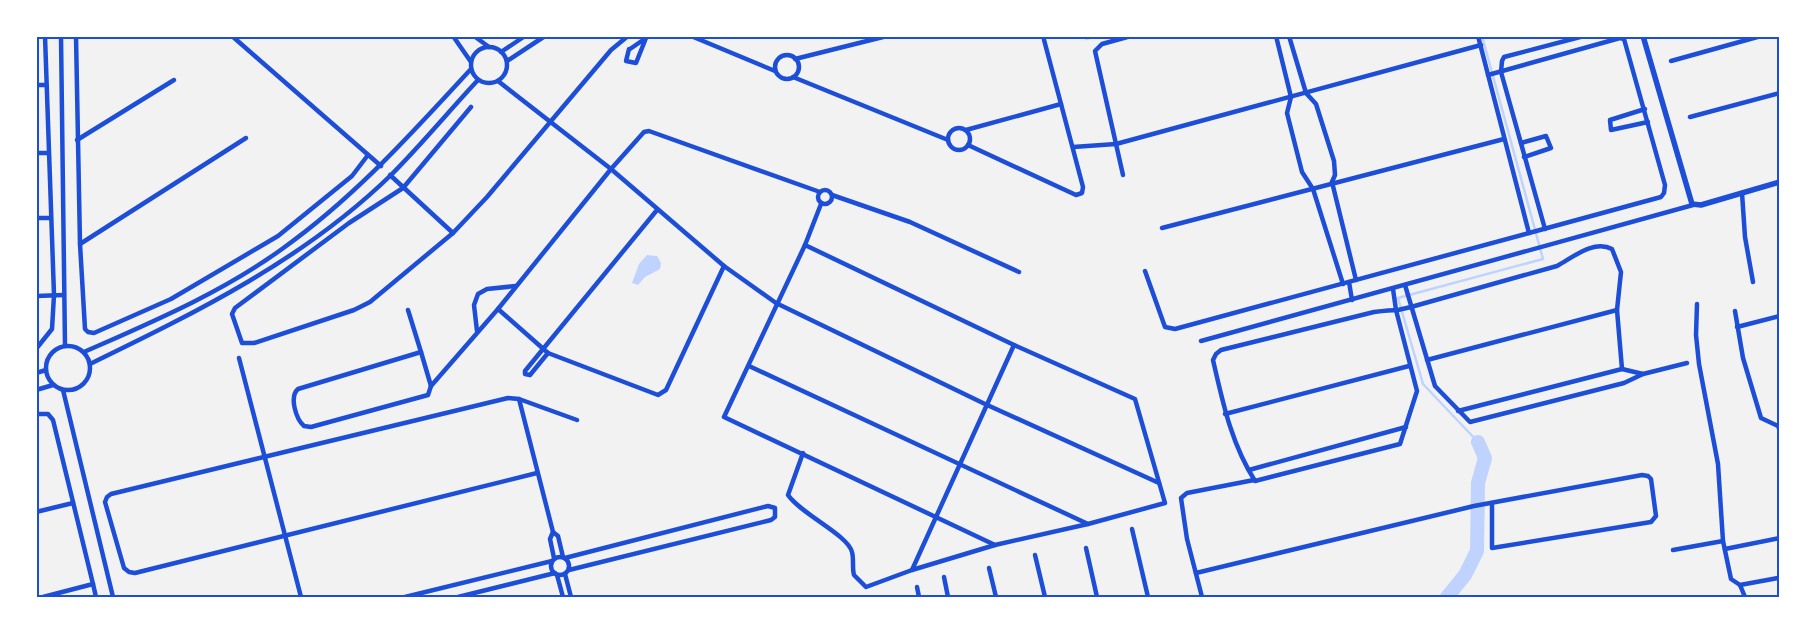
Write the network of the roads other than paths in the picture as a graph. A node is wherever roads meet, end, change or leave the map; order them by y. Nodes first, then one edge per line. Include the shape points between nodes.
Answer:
1 (45, 36) edge
2 (60, 36) edge
3 (232, 36) edge
4 (453, 36) edge
5 (474, 36) edge
6 (525, 36) edge
7 (545, 36) edge
8 (628, 36) edge
9 (691, 36) edge
10 (887, 36) edge
11 (1043, 36) edge
12 (1131, 36) edge
13 (1276, 36) edge
14 (1290, 36) edge
15 (1478, 36) edge
16 (1584, 36) edge
17 (1643, 36) edge
18 (1761, 36) edge
19 (648, 37) edge
20 (75, 39) edge
21 (1481, 45) junction
22 (490, 47) junction
23 (502, 52) junction
24 (795, 59) junction
25 (506, 61) junction
26 (1671, 61) dead end
27 (471, 62) junction
28 (471, 69) junction
29 (775, 70) junction
30 (1501, 72) junction
31 (1490, 75) junction
32 (793, 77) junction
33 (174, 80) dead end
34 (478, 80) junction
35 (498, 81) junction
36 (36, 85) edge
37 (46, 85) junction
38 (1306, 93) junction
39 (1780, 93) edge
40 (1291, 97) junction
41 (1062, 104) junction
42 (471, 107) dead end
43 (1645, 110) junction
44 (1620, 116) junction
45 (1690, 117) dead end
46 (550, 120) junction
47 (1648, 122) junction
48 (1624, 128) junction
49 (966, 130) junction
50 (246, 138) dead end
51 (1504, 138) junction
52 (77, 140) junction
53 (948, 140) junction
54 (1521, 142) junction
55 (1116, 144) junction
56 (968, 146) junction
57 (1073, 147) junction
58 (36, 153) edge
59 (48, 153) junction
60 (368, 155) junction
61 (1524, 157) junction
62 (380, 166) junction
63 (611, 169) junction
64 (390, 175) junction
65 (1123, 175) dead end
66 (1332, 182) junction
67 (1780, 182) edge
68 (403, 188) junction
69 (1313, 188) junction
70 (820, 192) junction
71 (1742, 193) junction
72 (832, 195) junction
73 (822, 204) junction
74 (1693, 205) junction
75 (657, 210) junction
76 (36, 218) edge
77 (50, 218) junction
78 (1162, 228) dead end
79 (1543, 229) junction
80 (1531, 232) junction
81 (453, 233) junction
82 (80, 244) junction
83 (804, 245) junction
84 (724, 266) junction
85 (1145, 271) dead end
86 (1019, 272) dead end
87 (1356, 280) junction
88 (1349, 282) junction
89 (1753, 282) dead end
90 (1343, 284) junction
91 (516, 286) junction
92 (1406, 288) junction
93 (1393, 289) junction
94 (54, 295) junction
95 (64, 295) junction
96 (36, 296) edge
97 (1352, 300) junction
98 (776, 303) junction
99 (1697, 304) dead end
100 (1410, 305) junction
101 (498, 309) junction
102 (408, 310) dead end
103 (1397, 310) junction
104 (1618, 310) junction
105 (1735, 311) dead end
106 (1780, 316) edge
107 (1737, 327) junction
108 (477, 331) junction
109 (1201, 341) dead end
110 (1014, 345) junction
111 (65, 346) junction
112 (36, 349) edge
113 (543, 349) junction
114 (84, 352) junction
115 (420, 352) junction
116 (548, 353) junction
117 (239, 358) dead end
118 (1427, 360) junction
119 (1687, 363) dead end
120 (90, 364) junction
121 (749, 366) junction
122 (1409, 366) junction
123 (1622, 369) junction
124 (46, 370) junction
125 (36, 373) edge
126 (1643, 374) junction
127 (53, 385) junction
128 (431, 386) junction
129 (36, 390) edge
130 (63, 390) junction
131 (519, 400) junction
132 (985, 404) junction
133 (1458, 411) junction
134 (36, 414) edge
135 (1225, 414) junction
136 (577, 420) dead end
137 (1406, 427) junction
138 (1780, 431) edge
139 (803, 453) junction
140 (264, 456) junction
141 (960, 463) junction
142 (1249, 470) junction
143 (536, 473) junction
144 (1256, 481) junction
145 (1159, 483) junction
146 (1492, 502) junction
147 (73, 503) junction
148 (36, 512) edge
149 (936, 517) junction
150 (1088, 524) junction
151 (1132, 529) dead end
152 (553, 532) junction
153 (286, 537) junction
154 (1780, 538) edge
155 (1723, 541) junction
156 (995, 545) junction
157 (1086, 548) dead end
158 (1725, 549) junction
159 (1673, 550) dead end
160 (1035, 555) dead end
161 (564, 557) junction
162 (553, 559) junction
163 (989, 568) dead end
164 (912, 570) junction
165 (567, 572) junction
166 (1196, 573) junction
167 (556, 574) junction
168 (944, 577) dead end
169 (1778, 578) dead end
170 (93, 584) junction
171 (1740, 585) junction
172 (917, 587) dead end
173 (43, 597) edge
174 (96, 597) edge
175 (113, 597) edge
176 (301, 597) edge
177 (405, 597) edge
178 (458, 597) edge
179 (563, 597) edge
180 (571, 597) edge
181 (919, 597) edge
182 (948, 597) edge
183 (996, 597) edge
184 (1045, 597) edge
185 (1097, 597) edge
186 (1148, 597) edge
187 (1202, 597) edge
188 (1745, 597) edge

1 - 37 street
2 - 95 street
3 - 60 street
4 - 27 street
5 - 22 street
6 - 23 street
7 - 25 street
8 - 46 street via 610,50
9 - 29 street
10 - 24 street
11 - 41 street
12 - 55 street via 1102,44 1095,52
13 - 40 street
14 - 38 street
15 - 21 street
16 - 30 street via 1504,57
17 - 74 street via 1689,201
18 - 26 street
19 - 19 street via 636,63 626,61 629,50
20 - 52 street
21 - 31 street
21 - 38 street
22 - 23 street
22 - 27 street via 476,53
23 - 25 street
24 - 29 street via 781,57
24 - 32 street via 798,66
25 - 35 street via 506,72
27 - 28 street
28 - 34 street
28 - 62 street
29 - 32 street via 785,79
30 - 31 street
30 - 43 street via 1622,38 1626,41
30 - 54 street
31 - 51 street
32 - 53 street
33 - 52 street
34 - 35 street via 488,84
34 - 64 street
35 - 46 street
36 - 37 street
37 - 59 street
38 - 40 street
38 - 66 street via 1316,104 1334,161
39 - 45 street
40 - 55 street
40 - 69 street via 1287,113 1302,172
41 - 49 street
41 - 57 street
42 - 68 street
43 - 44 street
43 - 47 street
44 - 48 street
44 - 48 street via 1610,120 1611,130
46 - 63 street
46 - 81 street
47 - 48 street
47 - 79 street via 1665,185 1663,195
49 - 53 street via 954,130
49 - 56 street via 970,137
50 - 82 street
51 - 66 street
51 - 80 street
52 - 82 street
53 - 56 street via 956,150
54 - 61 street
54 - 61 street via 1546,136 1551,148
55 - 57 street
55 - 65 street
56 - 57 street via 1076,195 1082,193 1083,187
58 - 59 street
59 - 77 street
60 - 62 street
60 - 82 street via 352,176 278,236 171,299 94,333 85,329
61 - 79 street
62 - 114 street via 345,199 282,249 249,270 187,306
63 - 70 street via 640,136 649,132
63 - 75 street
63 - 91 street
64 - 68 street
64 - 120 street via 342,217 284,260 197,312
66 - 69 street
66 - 87 street
67 - 71 street
68 - 81 street
68 - 81 street via 243,300 232,314 239,340 246,344 254,343 363,307
69 - 78 street
69 - 90 street
70 - 72 street via 828,191
70 - 73 street via 818,196
71 - 74 street
71 - 89 street
72 - 73 street via 830,203
72 - 86 street via 910,222
73 - 83 street
74 - 92 street
75 - 84 street
75 - 113 street
76 - 77 street
77 - 94 street
79 - 80 street
80 - 87 street
83 - 98 street
83 - 110 street
84 - 98 street
84 - 116 street via 663,393 653,395
85 - 90 street via 1165,327 1170,329
87 - 88 street
88 - 90 street
88 - 97 street
91 - 101 street
91 - 108 street via 487,289 478,294 474,305
92 - 93 street
92 - 100 street
93 - 97 street
93 - 103 street
94 - 95 street
94 - 96 street
94 - 112 street via 52,328
95 - 111 street
97 - 109 street
98 - 121 street
98 - 132 street
99 - 155 street via 1699,364 1718,464
100 - 103 street
100 - 104 street via 1557,266 1575,254 1602,246 1612,249 1621,272
100 - 118 street
101 - 108 street
101 - 113 street
102 - 115 street
103 - 122 street
103 - 135 street via 1374,312 1218,352 1213,360
104 - 118 street
104 - 123 street
105 - 107 street
106 - 107 street
107 - 138 street via 1761,418 1778,426
108 - 128 street
110 - 132 street
110 - 145 street via 1137,401
111 - 114 street
111 - 124 street via 51,354
113 - 116 street
113 - 116 street via 525,371 526,375 530,375
114 - 120 street
115 - 128 street
115 - 128 street via 298,390 293,398 300,423 311,427 424,398 430,393
117 - 140 street
118 - 133 street via 1434,386
119 - 126 street
120 - 130 street via 90,375 84,385 74,390
121 - 139 street via 725,418
121 - 141 street
122 - 135 street
122 - 137 street via 1417,391
123 - 126 street
123 - 133 street
124 - 125 street
124 - 127 street
126 - 133 street via 1624,383 1471,422
127 - 129 street
127 - 130 street
130 - 175 street
131 - 136 street
131 - 140 street via 508,398
131 - 143 street
132 - 141 street
132 - 145 street
134 - 147 street via 48,414 53,420
135 - 142 street via 1234,442
137 - 142 street
137 - 144 street via 1398,445
139 - 149 street
139 - 164 street via 788,495 797,506 850,548 855,578 870,587
140 - 153 street
140 - 153 street via 111,494 105,502 124,568 129,572
141 - 149 street
141 - 150 street
142 - 144 street
143 - 152 street
143 - 153 street
144 - 166 street via 1187,493 1181,498
145 - 150 street via 1165,502 1163,505
146 - 146 street via 1642,475 1651,479 1656,516 1651,522 1492,548
146 - 166 street
147 - 148 street
147 - 170 street
149 - 156 street
149 - 164 street
150 - 156 street
151 - 186 street
152 - 161 street via 558,536
152 - 162 street via 550,539
153 - 176 street
154 - 158 street
155 - 158 street
155 - 159 street
156 - 164 street
157 - 185 street
158 - 171 street via 1731,579
160 - 184 street
161 - 162 street
161 - 165 street via 570,565
161 - 165 street via 768,506 774,508 775,517 771,520
162 - 167 street via 551,568
162 - 177 street
163 - 183 street
165 - 167 street
165 - 180 street
166 - 187 street
167 - 178 street
167 - 179 street
168 - 182 street
169 - 171 street
170 - 173 street
170 - 174 street
171 - 188 street
172 - 181 street

